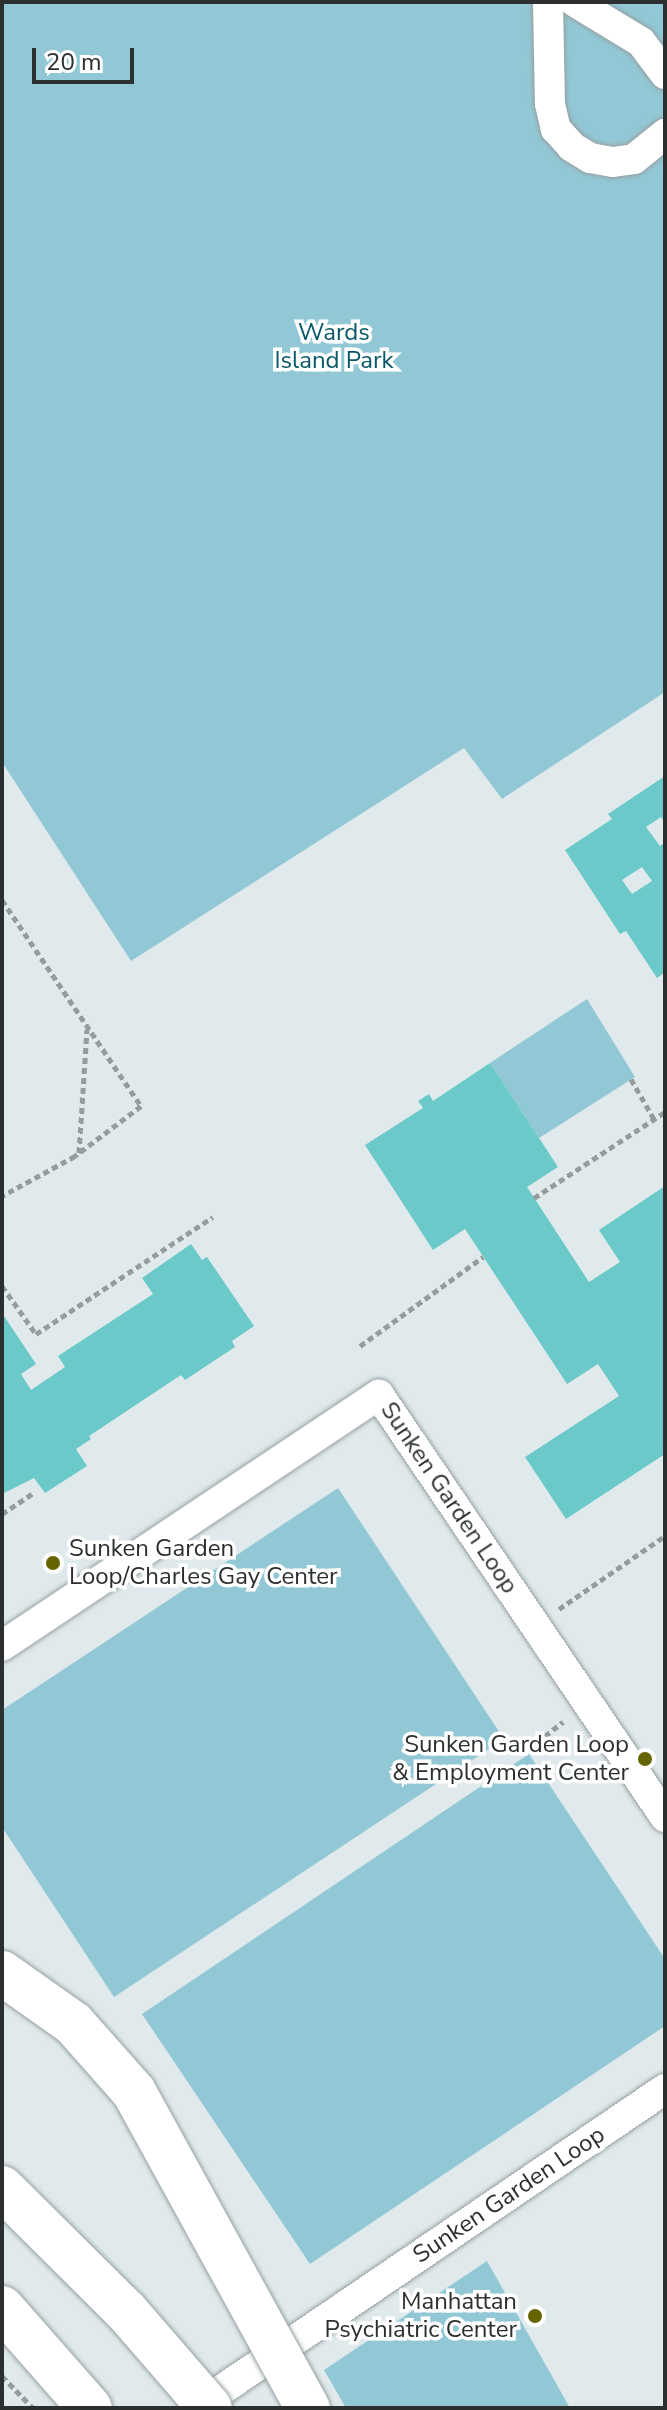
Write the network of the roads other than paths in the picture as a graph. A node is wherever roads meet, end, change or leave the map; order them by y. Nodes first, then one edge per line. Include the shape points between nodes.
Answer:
1 (548, 2) edge
2 (575, 2) edge
3 (665, 74) edge
4 (665, 134) edge
5 (2, 1646) edge
6 (665, 1817) edge
7 (2, 1973) edge
8 (665, 2089) edge
9 (2, 2188) edge
10 (2, 2308) edge
11 (90, 2408) edge
12 (195, 2408) edge
13 (210, 2408) edge
14 (308, 2408) edge

1 - 4 street via 550,104 556,129 590,158 613,162 634,159
2 - 3 street via 641,42
5 - 6 street, Sunken Garden Loop via 379,1395
7 - 14 highway, bridge via 73,2023 134,2092
8 - 12 street, Sunken Garden Loop
9 - 13 highway, bridge via 126,2311
10 - 11 highway

